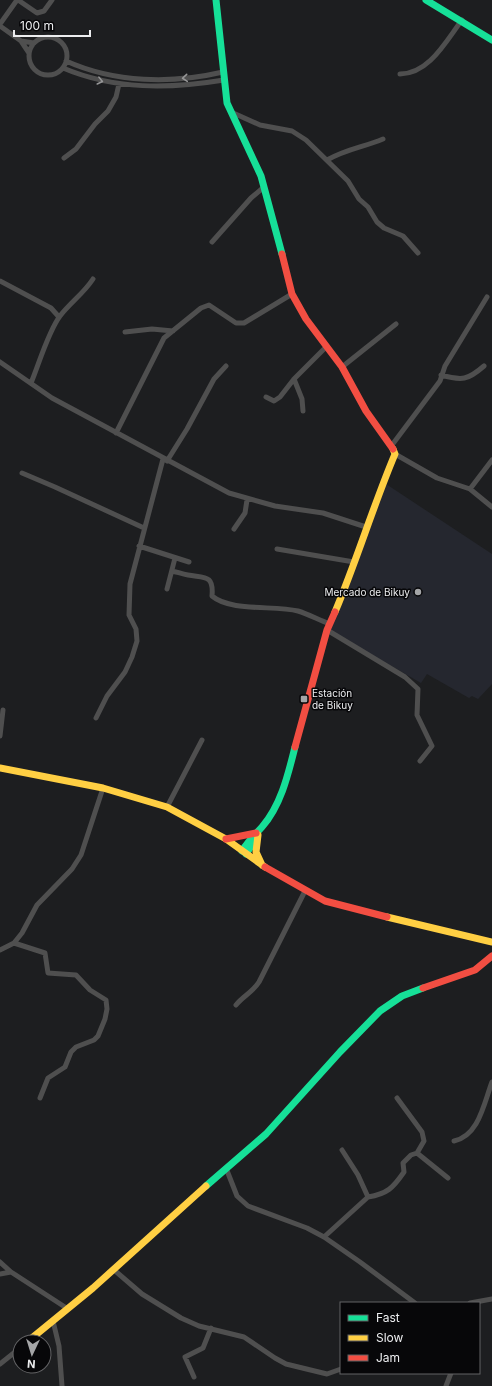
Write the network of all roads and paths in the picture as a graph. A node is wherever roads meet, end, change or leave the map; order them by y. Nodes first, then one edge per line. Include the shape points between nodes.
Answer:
1 (17, 0) edge
2 (52, 0) edge
3 (216, 0) edge
4 (426, 0) edge
5 (462, 20) junction
6 (0, 25) edge
7 (492, 40) edge
8 (21, 41) junction
9 (34, 43) junction
10 (29, 53) junction
11 (66, 61) junction
12 (63, 68) junction
13 (223, 72) junction
14 (400, 74) dead end
15 (224, 80) junction
16 (119, 84) junction
17 (231, 112) junction
18 (383, 139) dead end
19 (64, 158) dead end
20 (327, 160) junction
21 (264, 187) junction
22 (212, 242) dead end
23 (418, 253) dead end
24 (93, 279) dead end
25 (0, 281) edge
26 (292, 294) junction
27 (487, 297) dead end
28 (59, 317) junction
29 (396, 324) dead end
30 (161, 330) junction
31 (173, 331) junction
32 (125, 332) dead end
33 (164, 338) junction
34 (326, 347) junction
35 (0, 362) edge
36 (226, 366) dead end
37 (484, 366) dead end
38 (342, 367) junction
39 (441, 375) junction
40 (294, 379) junction
41 (31, 383) junction
42 (266, 397) dead end
43 (303, 411) dead end
44 (116, 433) junction
45 (392, 445) junction
46 (395, 454) junction
47 (165, 460) junction
48 (492, 460) edge
49 (22, 473) dead end
50 (470, 489) junction
51 (248, 500) junction
52 (492, 507) edge
53 (366, 527) junction
54 (144, 528) junction
55 (234, 529) dead end
56 (140, 546) junction
57 (277, 549) dead end
58 (175, 558) junction
59 (189, 562) dead end
60 (354, 562) junction
61 (172, 571) junction
62 (167, 589) dead end
63 (328, 627) junction
64 (3, 710) dead end
65 (96, 718) dead end
66 (0, 736) edge
67 (202, 740) dead end
68 (420, 761) dead end
69 (0, 768) edge
70 (103, 788) junction
71 (167, 807) junction
72 (258, 833) junction
73 (226, 839) junction
74 (244, 853) junction
75 (262, 865) junction
76 (305, 891) junction
77 (492, 942) edge
78 (14, 943) junction
79 (0, 950) edge
80 (492, 956) edge
81 (236, 1005) dead end
82 (492, 1082) edge
83 (40, 1098) dead end
84 (397, 1098) dead end
85 (454, 1141) dead end
86 (342, 1150) dead end
87 (417, 1153) junction
88 (226, 1168) junction
89 (448, 1178) dead end
90 (368, 1197) junction
91 (324, 1237) junction
92 (0, 1262) edge
93 (113, 1269) junction
94 (11, 1272) junction
95 (0, 1274) edge
96 (492, 1299) edge
97 (414, 1302) edge
98 (476, 1302) edge
99 (68, 1309) junction
100 (53, 1321) junction
101 (211, 1328) junction
102 (37, 1334) edge
103 (12, 1354) edge
104 (0, 1364) edge
105 (340, 1369) edge
106 (451, 1374) edge
107 (194, 1377) dead end
108 (62, 1386) edge
109 (446, 1386) edge

1 - 2 street via 37,13 44,11
1 - 6 street
3 - 13 street
4 - 5 street
5 - 7 street
5 - 14 street via 428,62 415,72
6 - 8 street
8 - 9 street
8 - 10 street
9 - 10 street
9 - 11 street via 46,38 58,40 66,49
10 - 12 street via 31,65 40,74 53,75
11 - 12 street
13 -> 11 street via 154,80 105,75
12 -> 16 street via 103,82
13 - 15 street
15 - 16 street via 154,87
15 - 17 street
16 - 19 street via 116,97 108,111
17 - 20 street via 260,125 297,133
17 - 21 street
18 - 20 street via 354,147
20 - 23 street via 348,181 377,222 403,236
21 - 22 street
21 - 26 street
24 - 28 street
25 - 28 street via 51,308
26 - 31 street via 244,323 236,323 209,305 201,308
26 - 34 street
27 - 39 street
28 - 41 street
29 - 38 street
30 - 31 street
30 - 32 street
30 - 33 street
31 - 33 street
33 - 44 street
34 - 38 street
34 - 40 street
35 - 41 street
36 - 47 street via 214,379 187,429
37 - 39 street via 468,378 454,379
38 - 45 street via 366,411
39 - 45 street via 440,381
40 - 42 street via 276,400
40 - 43 street via 302,399
41 - 44 street via 52,398
44 - 47 street
45 - 46 street
46 - 50 street via 437,478
46 - 53 street
47 - 51 street
47 - 54 street
48 - 50 street
49 - 54 street
50 - 52 street
51 - 53 street via 323,513
51 - 55 street via 245,513
53 - 60 street
54 - 56 street
56 - 58 street
56 - 65 street via 130,584 128,615 136,629 137,641 125,672 107,696
57 - 60 street
58 - 59 street
58 - 61 street
60 - 63 street
61 - 62 street
61 - 63 street via 205,577 211,581 212,596 217,600 248,607 298,611
63 - 68 street via 406,677 418,689 417,715 432,746
63 - 72 street via 288,777 278,801
64 - 66 street
67 - 71 street
69 - 70 street
70 - 71 street
70 - 78 street via 82,855 37,905
71 - 73 street
72 - 73 street
72 - 74 street via 247,842
72 - 75 street via 256,852
73 - 74 street
74 - 75 street
75 - 76 street
76 - 77 street via 325,901
76 - 81 street via 256,988 242,997
78 - 79 street
78 - 83 street via 44,953 48,973 76,975 108,1004 98,1036 71,1052 65,1067 48,1078
80 - 88 street via 474,970 402,996 380,1011 266,1134
82 - 85 street via 474,1129 463,1139
84 - 87 street via 422,1132 424,1142
86 - 90 street
87 - 89 street
87 - 90 street via 403,1163 404,1172 388,1191 382,1195
88 - 91 street via 237,1196 248,1206
88 - 93 street
90 - 91 street
91 - 97 street
92 - 94 street
93 - 99 street
93 - 101 street via 142,1294 181,1318
94 - 95 street
94 - 99 street
96 - 98 street
99 - 100 street
100 - 102 street
100 - 108 street via 59,1346
101 - 105 street via 244,1337 286,1364 327,1374
101 - 107 street via 203,1348 185,1357
103 - 104 street
106 - 109 street

